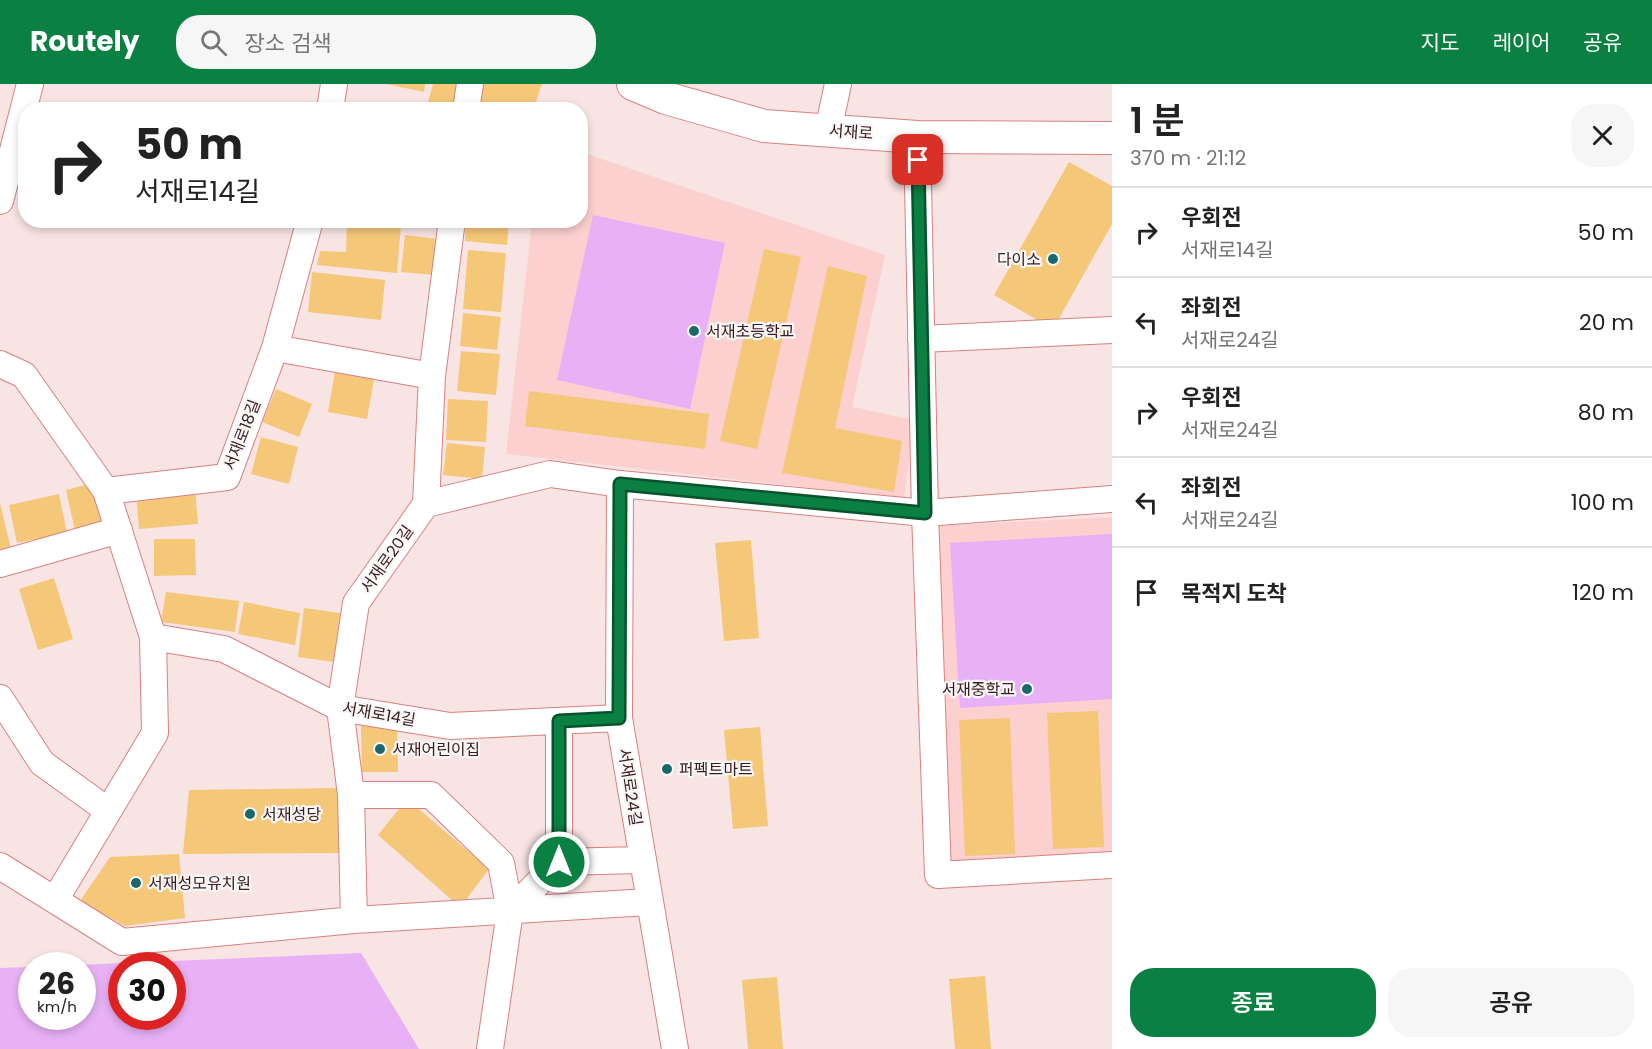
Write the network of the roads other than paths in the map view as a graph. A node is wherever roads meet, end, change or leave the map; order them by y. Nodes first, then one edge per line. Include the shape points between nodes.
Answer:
1 (30, 84) edge
2 (334, 84) edge
3 (470, 84) edge
4 (633, 84) edge
5 (838, 84) edge
6 (25, 102) edge
7 (331, 102) edge
8 (467, 102) edge
9 (18, 131) edge
10 (828, 131) junction
11 (917, 137) junction
12 (1112, 138) edge
13 (0, 201) edge
14 (308, 228) edge
15 (451, 228) edge
16 (1112, 330) edge
17 (921, 339) junction
18 (275, 348) junction
19 (0, 364) edge
20 (432, 376) junction
21 (620, 484) junction
22 (106, 491) junction
23 (1112, 499) edge
24 (426, 504) junction
25 (925, 513) junction
26 (119, 530) junction
27 (0, 564) edge
28 (153, 638) junction
29 (0, 698) edge
30 (340, 708) junction
31 (619, 718) junction
32 (559, 721) junction
33 (351, 795) junction
34 (107, 810) junction
35 (641, 860) junction
36 (559, 862) junction
37 (1112, 865) edge
38 (0, 866) edge
39 (55, 900) junction
40 (648, 902) junction
41 (510, 911) junction
42 (354, 920) junction
43 (490, 1049) edge
44 (675, 1049) edge

1 - 6 street
2 - 7 street
3 - 8 street
4 - 10 main road, 서재로 via 666,98 764,126
5 - 10 street
9 - 13 street
10 - 11 main road, 서재로
11 - 12 main road, 서재로
11 - 17 street
14 - 18 street, 서재로18길
15 - 20 street
16 - 17 street
17 - 25 street
18 - 20 street
18 - 22 street, 서재로18길 via 227,477
19 - 22 street via 24,375
20 - 24 street
21 - 24 street via 550,474
21 - 25 street
21 - 31 street, 서재로24길
22 - 26 street
23 - 25 street
24 - 30 street, 서재로20길 via 356,603
25 - 37 street via 938,875
26 - 27 street
26 - 28 street
28 - 30 street, 서재로14길 via 224,649
28 - 34 street via 154,733
29 - 34 street via 42,763
30 - 32 street, 서재로14길 via 450,726
30 - 33 street, 서재로20길
31 - 32 street, 서재로14길
31 - 35 street, 서재로24길
32 - 36 street
33 - 41 street via 430,795 501,863
33 - 42 street, 서재로20길
34 - 39 street
35 - 36 street
35 - 40 street, 서재로24길
36 - 41 street
38 - 39 street
39 - 42 street via 123,942
40 - 41 street
40 - 44 street, 서재로24길
41 - 42 street
41 - 43 street

